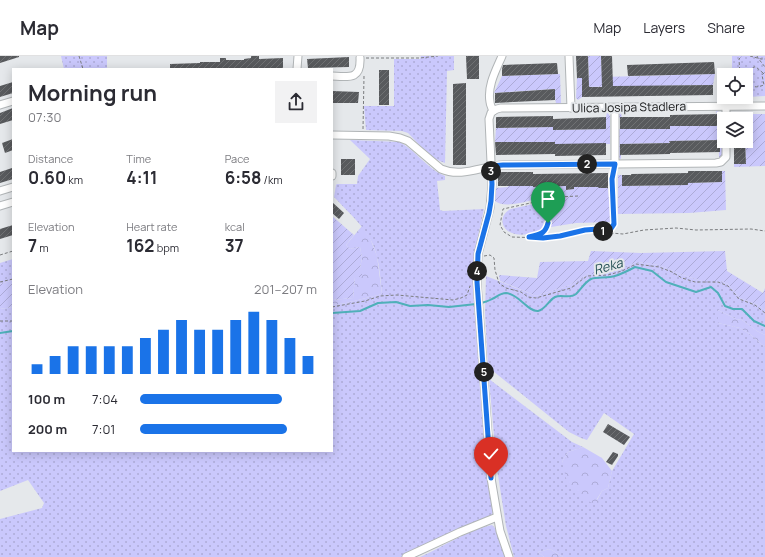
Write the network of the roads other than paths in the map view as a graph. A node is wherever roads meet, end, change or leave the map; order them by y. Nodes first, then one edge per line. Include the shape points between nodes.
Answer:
1 (298, 56) edge
2 (502, 56) edge
3 (569, 56) edge
4 (360, 58) road end
5 (298, 68) edge
6 (333, 76) edge
7 (12, 101) edge
8 (0, 105) edge
9 (726, 106) junction
10 (765, 106) edge
11 (571, 108) junction
12 (615, 108) junction
13 (493, 111) junction
14 (726, 112) edge
15 (333, 135) edge
16 (726, 148) edge
17 (615, 164) junction
18 (491, 166) junction
19 (12, 187) edge
20 (0, 191) edge
21 (12, 202) edge
22 (0, 206) edge
23 (497, 517) junction
24 (406, 557) edge
25 (509, 557) edge

1 - 5 street
2 - 13 street via 490,85 490,103
3 - 11 street
4 - 6 street via 360,67 355,74 350,77
7 - 8 street
9 - 10 street, Ulica Josipa Stadlera
9 - 12 street, Ulica Josipa Stadlera
9 - 14 street
11 - 12 street, Ulica Josipa Stadlera
11 - 13 street, Ulica Josipa Stadlera via 501,108
12 - 17 street
13 - 18 street via 489,116
15 - 18 street via 400,138 408,141 436,166 447,171 472,171
16 - 17 street via 726,157 716,163
17 - 18 street
18 - 23 street via 490,208 478,257 477,282 491,478
19 - 20 street
21 - 22 street
23 - 24 street
23 - 25 street

